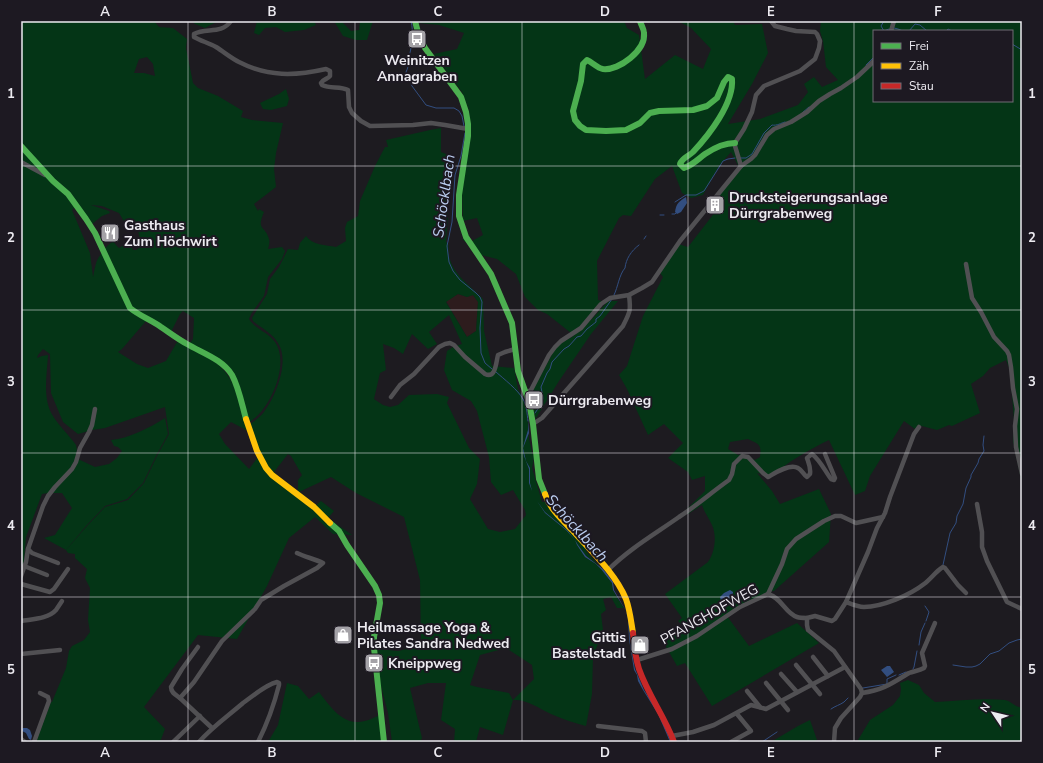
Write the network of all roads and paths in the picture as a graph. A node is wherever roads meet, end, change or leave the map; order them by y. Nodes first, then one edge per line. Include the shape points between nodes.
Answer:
1 (231, 21) edge
2 (415, 21) edge
3 (640, 21) edge
4 (771, 21) edge
5 (873, 62) edge
6 (468, 129) junction
7 (735, 143) junction
8 (21, 146) edge
9 (21, 162) edge
10 (741, 166) junction
11 (53, 181) junction
12 (966, 264) dead end
13 (628, 295) junction
14 (515, 349) junction
15 (526, 393) junction
16 (391, 397) dead end
17 (96, 410) dead end
18 (533, 424) junction
19 (919, 427) dead end
20 (825, 454) dead end
21 (1022, 474) edge
22 (977, 504) dead end
23 (883, 517) junction
24 (28, 549) junction
25 (297, 553) dead end
26 (58, 563) dead end
27 (24, 566) junction
28 (68, 569) dead end
29 (608, 570) junction
30 (47, 575) dead end
31 (21, 576) edge
32 (21, 584) edge
33 (966, 593) dead end
34 (768, 594) junction
35 (62, 601) dead end
36 (846, 602) junction
37 (1022, 610) edge
38 (807, 618) junction
39 (21, 621) edge
40 (936, 623) dead end
41 (198, 647) dead end
42 (60, 650) dead end
43 (21, 654) edge
44 (813, 657) dead end
45 (637, 660) junction
46 (796, 665) dead end
47 (845, 667) junction
48 (781, 674) dead end
49 (828, 676) junction
50 (766, 682) dead end
51 (812, 684) junction
52 (747, 691) dead end
53 (797, 692) junction
54 (40, 693) dead end
55 (862, 693) junction
56 (820, 694) dead end
57 (180, 698) junction
58 (781, 701) junction
59 (760, 707) junction
60 (788, 710) dead end
61 (737, 714) junction
62 (200, 716) junction
63 (598, 726) dead end
64 (212, 728) junction
65 (21, 739) edge
66 (673, 739) edge
67 (25, 742) edge
68 (34, 742) edge
69 (173, 742) edge
70 (199, 742) edge
71 (258, 742) edge
72 (384, 742) edge
73 (646, 742) edge
74 (731, 742) edge
75 (834, 742) edge

1 - 6 street via 224,28 201,31 194,34 194,37 225,52 240,63 256,69 289,75 328,69 330,76 322,81 322,85 348,90 352,113 370,126 431,123
2 - 6 street via 425,48 461,97
3 - 7 street via 644,33 643,41 629,60 602,69 587,60 583,64 574,111 575,120 586,130 626,130 640,123 650,113 693,110 708,106 717,98 728,77 733,82 717,122 680,164 684,168 692,166 706,153
4 - 7 street via 775,26 815,32 819,36 819,48 815,59 809,65 764,86 756,95 752,112
5 - 10 street via 857,77 798,118 770,132 755,155
6 - 14 street via 459,195 459,216 466,237 491,274 504,304 512,325
7 - 10 street
8 - 11 street
9 - 11 street
10 - 13 street via 680,242 652,282
11 - 72 street via 68,194 95,233 130,308 184,343 219,361 231,374 256,449 266,467 272,475 323,515 339,531 375,586 380,603 374,648
12 - 21 street via 972,298 994,337 1008,351 1016,409 1016,447
13 - 15 street via 610,298 601,304 581,328 558,344 549,355 531,390
13 - 18 street via 629,314 623,326 542,418
14 - 15 street via 518,371
14 - 16 street via 498,355 494,371 488,375 465,357 454,344 444,344 400,385
15 - 18 street
17 - 24 street via 76,462 48,496
18 - 29 street via 538,472 546,498 558,516
19 - 23 street, PFANGHOFWEG via 914,434
20 - 29 street via 834,480 812,454 807,458 810,466 810,474 807,476 794,466 768,477 748,457 742,456 734,464 729,480 657,531
22 - 37 street via 982,547 987,561 1007,602
23 - 34 street, PFANGHOFWEG via 856,523 835,516 811,529 787,550
23 - 36 street, PFANGHOFWEG
24 - 26 street
24 - 27 street
25 - 57 street via 323,564 261,600 222,641
27 - 30 street
27 - 31 street
28 - 32 street via 50,592
29 - 45 street via 622,591 628,606
33 - 36 street via 943,567 925,583 889,602 862,608
34 - 38 street, PFANGHOFWEG via 777,598 793,615
34 - 45 street, PFANGHOFWEG via 740,607 697,636 672,649
35 - 39 street via 56,610 46,616
36 - 38 street, PFANGHOFWEG via 832,621 815,616
38 - 47 street via 808,630 834,651
40 - 55 street via 922,653 924,668 883,688
41 - 57 street via 170,687
42 - 43 street
44 - 49 street
45 - 66 street via 645,683
46 - 51 street
47 - 49 street
47 - 55 street
48 - 53 street
49 - 51 street
50 - 58 street
51 - 53 street
51 - 56 street
52 - 59 street
53 - 58 street
54 - 68 street via 48,697 49,701
55 - 75 street via 835,728
57 - 62 street
58 - 59 street via 766,709
58 - 60 street
59 - 61 street via 750,706
61 - 66 street
61 - 74 street via 751,730
62 - 64 street
62 - 69 street
63 - 73 street via 642,731 646,733
64 - 70 street
64 - 71 street via 269,685 277,682 279,685 271,712
65 - 67 street

